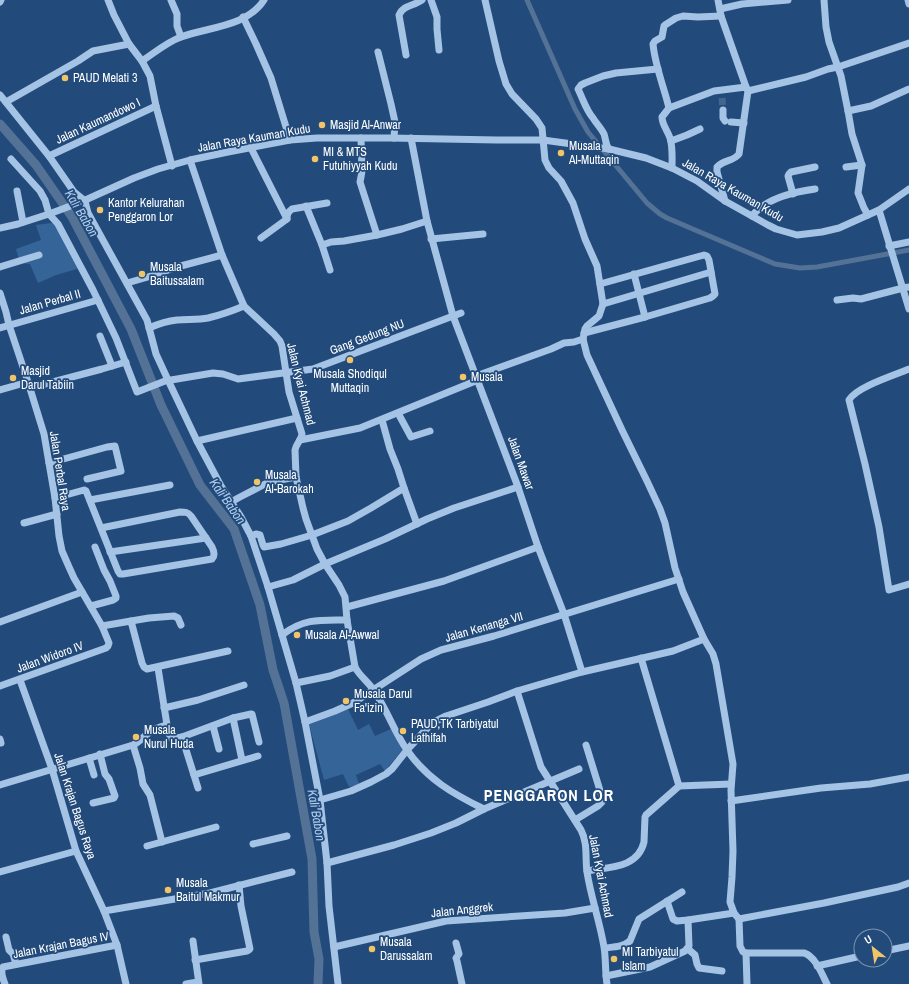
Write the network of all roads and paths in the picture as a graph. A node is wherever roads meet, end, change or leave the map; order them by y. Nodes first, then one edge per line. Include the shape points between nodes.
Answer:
1 (108, 0) edge
2 (171, 0) edge
3 (264, 0) edge
4 (422, 0) edge
5 (430, 0) edge
6 (484, 0) edge
7 (718, 0) edge
8 (788, 0) edge
9 (824, 0) edge
10 (908, 0) edge
11 (909, 4) edge
12 (720, 12) junction
13 (243, 17) junction
14 (181, 37) junction
15 (909, 43) edge
16 (129, 44) junction
17 (439, 50) dead end
18 (378, 52) dead end
19 (406, 55) dead end
20 (142, 62) junction
21 (838, 67) junction
22 (658, 69) junction
23 (747, 89) junction
24 (909, 89) edge
25 (0, 95) edge
26 (6, 102) junction
27 (156, 106) junction
28 (669, 108) junction
29 (723, 110) tunnel mouth
30 (848, 111) junction
31 (744, 123) junction
32 (700, 129) dead end
33 (361, 138) junction
34 (394, 138) junction
35 (411, 138) junction
36 (290, 140) junction
37 (543, 140) junction
38 (671, 140) junction
39 (251, 148) junction
40 (609, 149) junction
41 (49, 156) junction
42 (11, 159) dead end
43 (190, 160) junction
44 (862, 165) junction
45 (172, 166) junction
46 (815, 167) dead end
47 (672, 168) junction
48 (846, 168) dead end
49 (815, 189) dead end
50 (909, 189) edge
51 (17, 191) dead end
52 (794, 194) junction
53 (83, 201) junction
54 (725, 201) junction
55 (327, 203) dead end
56 (306, 206) junction
57 (879, 210) junction
58 (50, 214) junction
59 (868, 215) junction
60 (752, 216) junction
61 (287, 219) junction
62 (427, 221) junction
63 (23, 222) junction
64 (0, 228) edge
65 (483, 234) dead end
66 (377, 236) junction
67 (261, 238) dead end
68 (431, 239) junction
69 (909, 242) edge
70 (322, 245) junction
71 (890, 248) junction
72 (39, 255) dead end
73 (222, 255) junction
74 (0, 267) edge
75 (330, 270) dead end
76 (711, 272) junction
77 (634, 274) junction
78 (126, 283) junction
79 (600, 284) junction
80 (906, 288) edge
81 (0, 293) edge
82 (640, 293) junction
83 (98, 300) junction
84 (837, 300) dead end
85 (602, 304) junction
86 (244, 306) junction
87 (909, 309) edge
88 (461, 314) dead end
89 (453, 316) junction
90 (645, 317) junction
91 (9, 325) junction
92 (0, 328) edge
93 (149, 328) junction
94 (100, 336) dead end
95 (584, 336) junction
96 (126, 362) junction
97 (112, 366) junction
98 (909, 370) edge
99 (287, 373) junction
100 (477, 378) junction
101 (166, 380) junction
102 (29, 385) junction
103 (0, 390) edge
104 (398, 413) junction
105 (297, 418) junction
106 (382, 420) junction
107 (430, 431) dead end
108 (300, 440) junction
109 (197, 441) junction
110 (49, 463) junction
111 (296, 477) junction
112 (87, 479) dead end
113 (170, 484) dead end
114 (518, 487) junction
115 (404, 488) junction
116 (55, 498) junction
117 (90, 500) junction
118 (231, 502) junction
119 (56, 514) junction
120 (24, 523) dead end
121 (417, 524) junction
122 (100, 528) junction
123 (312, 535) junction
124 (251, 536) junction
125 (206, 538) junction
126 (95, 547) dead end
127 (538, 547) junction
128 (110, 552) junction
129 (325, 564) junction
130 (679, 579) junction
131 (909, 584) edge
132 (268, 587) junction
133 (82, 592) junction
134 (91, 606) junction
135 (346, 607) junction
136 (564, 614) junction
137 (347, 620) junction
138 (131, 621) junction
139 (0, 622) edge
140 (102, 626) junction
141 (181, 626) dead end
142 (282, 635) junction
143 (704, 639) junction
144 (106, 648) joint
145 (228, 652) dead end
146 (641, 658) junction
147 (158, 668) junction
148 (355, 668) junction
149 (582, 672) junction
150 (20, 680) junction
151 (296, 683) junction
152 (244, 685) dead end
153 (0, 686) edge
154 (374, 690) junction
155 (517, 691) junction
156 (164, 708) junction
157 (233, 718) junction
158 (305, 722) junction
159 (167, 725) junction
160 (213, 726) junction
161 (182, 737) junction
162 (259, 742) dead end
163 (133, 745) junction
164 (586, 746) dead end
165 (219, 749) dead end
166 (407, 750) junction
167 (100, 754) junction
168 (258, 756) dead end
169 (89, 758) junction
170 (242, 760) junction
171 (52, 769) junction
172 (579, 769) dead end
173 (94, 775) dead end
174 (194, 775) junction
175 (909, 777) edge
176 (550, 781) junction
177 (731, 784) junction
178 (0, 785) edge
179 (679, 786) junction
180 (198, 788) dead end
181 (320, 800) junction
182 (731, 801) junction
183 (93, 803) dead end
184 (484, 809) junction
185 (575, 820) junction
186 (216, 827) dead end
187 (287, 836) dead end
188 (162, 842) junction
189 (253, 844) dead end
190 (146, 846) dead end
191 (76, 851) junction
192 (327, 863) junction
193 (587, 871) junction
194 (0, 872) edge
195 (292, 872) dead end
196 (909, 883) edge
197 (239, 885) junction
198 (682, 892) dead end
199 (667, 901) junction
200 (595, 908) junction
201 (104, 911) junction
202 (734, 913) junction
203 (739, 919) junction
204 (688, 920) junction
205 (6, 937) dead end
206 (193, 941) dead end
207 (456, 942) dead end
208 (118, 945) junction
209 (909, 946) edge
210 (334, 947) junction
211 (605, 948) junction
212 (688, 949) junction
213 (893, 949) edge
214 (746, 953) junction
215 (853, 958) edge
216 (195, 960) junction
217 (16, 964) junction
218 (817, 966) junction
219 (722, 971) dead end
220 (606, 976) junction
221 (199, 983) edge
222 (5, 984) edge
223 (126, 984) edge
224 (186, 984) edge
225 (338, 984) edge
226 (462, 984) edge
227 (607, 984) edge
228 (747, 984) edge
229 (827, 984) edge

1 - 16 street
2 - 14 street
3 - 13 street via 253,12
4 - 19 street via 401,10 399,15
5 - 17 street via 437,17
6 - 37 street via 506,84 542,128
7 - 12 street
8 - 12 street via 742,4
9 - 21 street via 829,42
10 - 11 street
12 - 22 street via 698,18 684,16 665,25 662,37 653,44
12 - 23 street
13 - 14 street via 226,25
13 - 36 street via 271,78
14 - 20 street
15 - 21 street
16 - 20 street
16 - 26 street via 93,51
18 - 34 street via 395,122
20 - 27 street via 150,76
21 - 23 street via 806,77
21 - 30 street
22 - 28 street
22 - 40 street via 603,76 581,85 578,89 603,133
23 - 28 street via 722,94 710,93
23 - 31 street
24 - 30 street via 871,106
25 - 26 street
26 - 41 street
27 - 41 street, Jalan Kaumandowo I
27 - 45 street
28 - 38 street via 662,117 662,122
29 - 31 street via 723,118 728,122
30 - 44 street
31 - 54 street via 739,154 717,167
32 - 38 street
33 - 34 street, Jalan Raya Kauman Kudu
33 - 36 street, Jalan Raya Kauman Kudu
33 - 66 street via 360,182
34 - 35 street, Jalan Raya Kauman Kudu
35 - 37 street, Jalan Raya Kauman Kudu
35 - 62 street, Jalan Mawar
36 - 39 street, Jalan Raya Kauman Kudu
37 - 40 street, Jalan Raya Kauman Kudu
37 - 79 street via 544,160 561,181 573,203 597,266
38 - 47 street
39 - 43 street, Jalan Raya Kauman Kudu
39 - 61 street
40 - 47 street, Jalan Raya Kauman Kudu via 646,158
41 - 53 street
42 - 58 street via 40,191
43 - 45 street, Jalan Raya Kauman Kudu
43 - 73 street, Jalan Kyai Achmad
44 - 48 street
44 - 59 street via 858,193
45 - 53 street, Jalan Raya Kauman Kudu via 134,178
46 - 52 street via 789,174
47 - 54 street, Jalan Raya Kauman Kudu via 697,181
49 - 52 street
50 - 57 street, Jalan Raya Kauman Kudu
51 - 63 street
52 - 60 street via 772,200 758,208
53 - 58 street, Jalan Raya Kauman Kudu
53 - 78 street
54 - 60 street, Jalan Raya Kauman Kudu
55 - 56 street
56 - 61 street via 289,211
56 - 70 street
57 - 59 street, Jalan Raya Kauman Kudu
57 - 71 street
58 - 63 street, Jalan Raya Kauman Kudu
58 - 83 street via 58,224
59 - 60 street, Jalan Raya Kauman Kudu via 839,228 797,234 776,229
61 - 67 street
62 - 66 street
62 - 68 street, Jalan Mawar
63 - 64 street, Jalan Raya Kauman Kudu
65 - 68 street
66 - 70 street
68 - 89 street, Jalan Mawar
69 - 71 street
70 - 75 street
71 - 80 street
72 - 74 street
73 - 78 street
73 - 86 street, Jalan Kyai Achmad
76 - 77 street via 708,257 704,254
76 - 82 street
76 - 90 street via 715,294 713,296
77 - 79 street
77 - 82 street
78 - 93 street
79 - 85 street
80 - 84 street via 861,299
80 - 87 street
81 - 91 street, Jalan Perbal Raya
82 - 85 street
82 - 90 street
83 - 91 street, Jalan Perbal II
83 - 96 street
85 - 95 street via 599,316 587,326
86 - 93 street via 208,318 172,321
86 - 99 street, Jalan Kyai Achmad via 280,340
88 - 89 street, Gang Gedung NU
89 - 99 street, Gang Gedung NU via 316,368
89 - 100 street, Jalan Mawar
90 - 95 street
91 - 92 street, Jalan Perbal II
91 - 102 street, Jalan Perbal Raya
93 - 101 street
94 - 97 street
95 - 100 street via 572,343 564,343
95 - 130 street via 588,358 664,518
96 - 97 street
96 - 101 street, Gang Gedung NU via 137,392
97 - 102 street
98 - 131 street via 864,388 852,395 849,400 879,527 889,590
99 - 101 street, Gang Gedung NU via 238,379 213,373
99 - 105 street, Jalan Kyai Achmad via 289,392
100 - 104 street
100 - 114 street, Jalan Mawar
101 - 109 street
102 - 103 street
102 - 110 street, Jalan Perbal Raya via 44,434
104 - 106 street
104 - 107 street via 412,437
105 - 108 street, Jalan Kyai Achmad via 302,434
105 - 109 street
106 - 108 street via 360,428
106 - 115 street
108 - 111 street, Jalan Kyai Achmad via 295,447
109 - 118 street
110 - 112 street via 115,446 121,470
110 - 116 street, Jalan Perbal Raya
111 - 118 street via 269,482
111 - 123 street, Jalan Kyai Achmad via 302,508
113 - 117 street
114 - 121 street via 454,508
114 - 127 street, Jalan Mawar
115 - 121 street
115 - 123 street via 348,521
116 - 117 street via 84,490
116 - 119 street, Jalan Perbal Raya
117 - 122 street
118 - 124 street
119 - 120 street
119 - 133 street, Jalan Perbal Raya via 62,551
121 - 129 street
122 - 125 street via 185,512 191,516
122 - 128 street
123 - 124 street via 264,547 260,535
123 - 129 street, Jalan Kyai Achmad
124 - 132 street
125 - 128 street
125 - 128 street via 214,552 212,559 120,574
126 - 134 street via 116,598
127 - 135 street via 444,581
127 - 136 street, Jalan Mawar
129 - 132 street via 293,580
129 - 135 street, Jalan Kyai Achmad via 344,594
130 - 136 street, Jalan Kenanga VII
130 - 143 street
132 - 142 street
133 - 134 street, Jalan Perbal Raya
133 - 139 street
134 - 140 street, Jalan Perbal Raya
135 - 137 street, Jalan Kyai Achmad
136 - 149 street, Jalan Mawar
136 - 154 street, Jalan Kenanga VII via 441,650 421,659
137 - 142 street via 317,620 291,628
137 - 148 street, Jalan Kyai Achmad
138 - 140 street
138 - 141 street via 174,616 178,618
138 - 147 street via 144,667 147,670
140 - 144 street, Jalan Perbal Raya via 108,643
142 - 151 street
143 - 146 street via 673,651
143 - 177 street via 715,659 720,685 733,764
144 - 150 street, Jalan Widoro IV
145 - 147 street
146 - 149 street
146 - 179 street
147 - 156 street
148 - 151 street
148 - 154 street
149 - 155 street
150 - 153 street, Jalan Widoro IV
150 - 171 street, Jalan Krajan Bagus Raya
151 - 158 street
152 - 156 street
154 - 158 street, Jalan Kenanga VII via 335,711
154 - 166 street
155 - 166 street via 438,719
155 - 176 street, Jalan Kyai Achmad via 539,762
156 - 159 street
157 - 160 street
157 - 162 street via 252,714
157 - 170 street
158 - 181 street
159 - 161 street via 172,739
159 - 163 street via 156,728
160 - 161 street
160 - 165 street
161 - 174 street
163 - 167 street
163 - 188 street
164 - 185 street via 602,802
166 - 181 street via 392,769 370,782 351,791
166 - 184 street via 440,785
167 - 169 street
167 - 183 street via 105,774 115,796
168 - 170 street
169 - 171 street
169 - 173 street
170 - 174 street
171 - 178 street
171 - 191 street, Jalan Krajan Bagus Raya
172 - 176 street
174 - 180 street
175 - 182 street
176 - 184 street
176 - 185 street, Jalan Kyai Achmad
177 - 179 street
177 - 182 street
179 - 193 street via 646,815 644,842 632,861 624,865
181 - 192 street
182 - 202 street via 733,851 730,902
184 - 192 street via 420,837
185 - 193 street, Jalan Kyai Achmad via 585,839
186 - 188 street
187 - 189 street
188 - 190 street
191 - 194 street
191 - 201 street, Jalan Krajan Bagus Raya
192 - 210 street
193 - 200 street, Jalan Kyai Achmad
195 - 197 street
196 - 203 street via 824,904
197 - 201 street
197 - 216 street via 250,949
198 - 199 street
199 - 204 street via 673,919
199 - 211 street via 639,919 628,943
200 - 210 street, Jalan Anggrek via 565,913 446,921
200 - 211 street, Jalan Kyai Achmad
201 - 208 street, Jalan Krajan Bagus Raya
202 - 203 street
202 - 204 street
203 - 214 street via 740,946
204 - 212 street
205 - 217 street
206 - 216 street
207 - 226 street via 459,954 456,958
208 - 217 street, Jalan Krajan Bagus IV
208 - 223 street, Jalan Krajan Bagus Raya
209 - 213 street
210 - 225 street
211 - 220 street, Jalan Kyai Achmad
212 - 219 street via 695,954 699,968
212 - 220 street via 650,967
214 - 218 street via 804,953
214 - 228 street
215 - 218 street
216 - 221 street
217 - 222 street, Jalan Krajan Bagus IV via 3,967 1,973
218 - 229 street
220 - 227 street, Jalan Kyai Achmad
221 - 224 street

